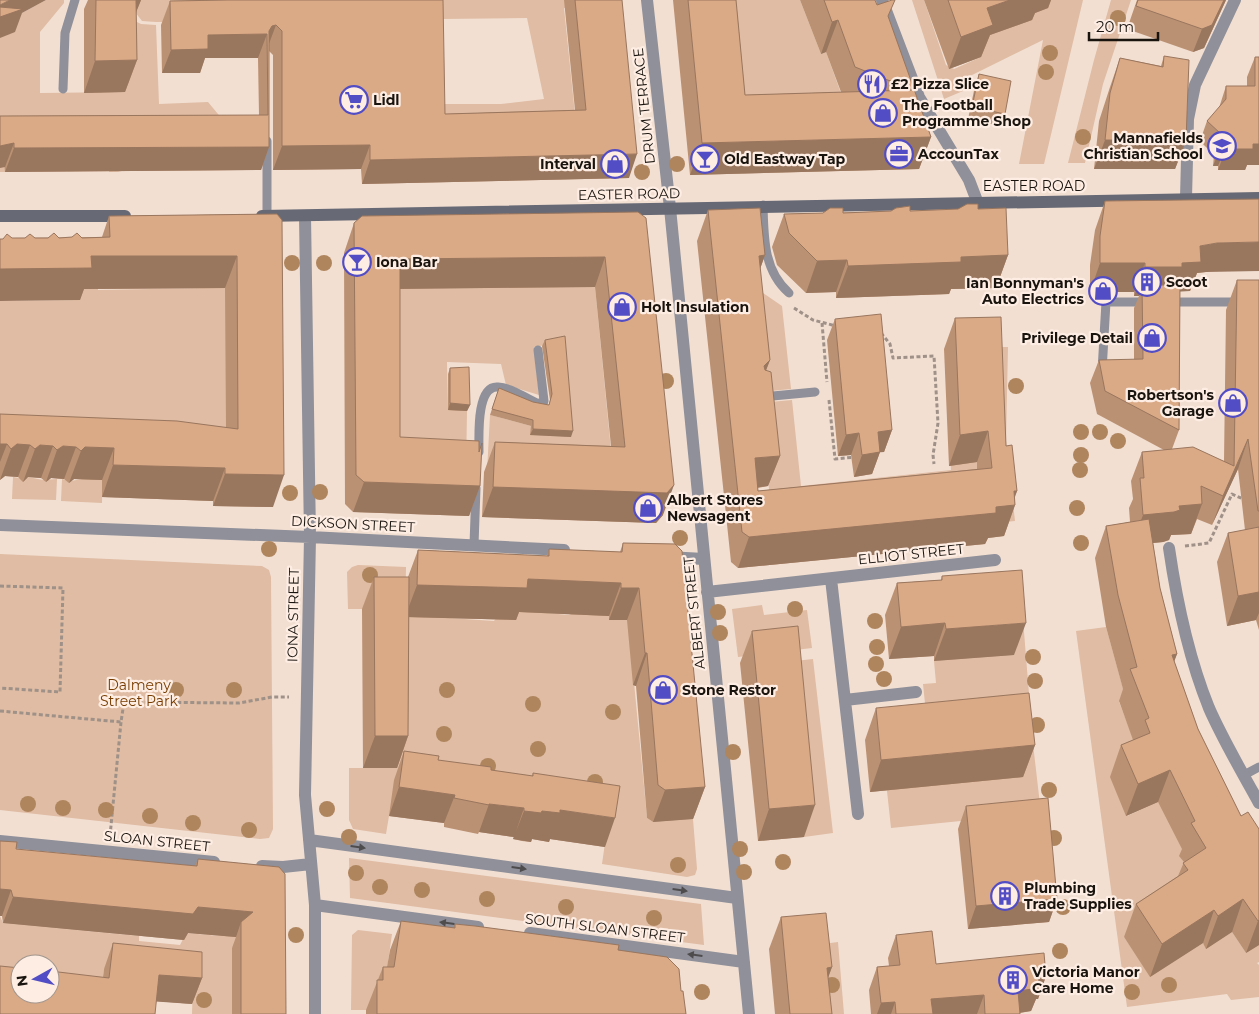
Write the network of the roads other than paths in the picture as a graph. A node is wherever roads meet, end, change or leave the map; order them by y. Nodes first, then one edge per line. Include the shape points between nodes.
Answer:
1 (74, 0) edge
2 (648, 0) edge
3 (882, 0) edge
4 (1235, 0) edge
5 (63, 89) dead end
6 (267, 129) edge
7 (1186, 198) junction
8 (1259, 198) edge
9 (977, 201) junction
10 (763, 205) junction
11 (670, 208) junction
12 (0, 216) edge
13 (137, 216) edge
14 (249, 216) edge
15 (267, 216) junction
16 (305, 216) junction
17 (789, 293) dead end
18 (1259, 302) edge
19 (538, 350) dead end
20 (1102, 374) edge
21 (815, 392) dead end
22 (759, 398) edge
23 (478, 459) edge
24 (477, 478) edge
25 (0, 524) edge
26 (310, 537) junction
27 (474, 545) junction
28 (1169, 548) road end
29 (580, 551) edge
30 (656, 556) edge
31 (704, 559) junction
32 (994, 560) dead end
33 (831, 579) junction
34 (707, 592) junction
35 (916, 692) dead end
36 (845, 700) junction
37 (1259, 767) edge
38 (1244, 775) junction
39 (1259, 802) edge
40 (858, 814) dead end
41 (309, 840) junction
42 (0, 841) edge
43 (227, 863) edge
44 (312, 864) junction
45 (247, 865) edge
46 (737, 898) junction
47 (314, 905) junction
48 (486, 928) edge
49 (516, 932) edge
50 (744, 962) junction
51 (315, 1014) edge
52 (748, 1014) edge

1 - 5 lane via 65,34
2 - 11 street, DRUM TERRACE
3 - 9 street via 919,96 966,174
4 - 7 street via 1193,78 1188,119
6 - 15 lane
7 - 8 street, EASTER ROAD
7 - 9 street, EASTER ROAD
9 - 10 street, EASTER ROAD
10 - 11 street, EASTER ROAD
10 - 17 lane via 768,262 775,278
11 - 16 street, EASTER ROAD
11 - 31 street, ALBERT STREET
12 - 13 street
14 - 15 street, EASTER ROAD
15 - 16 street, EASTER ROAD
16 - 26 street, IONA STREET
18 - 20 lane via 1106,302
19 - 23 lane via 544,401 538,404 500,387 486,392 481,412
21 - 22 lane
24 - 27 lane
25 - 26 street, DICKSON STREET
26 - 27 street, DICKSON STREET
26 - 41 street, IONA STREET via 305,795
27 - 29 street, DICKSON STREET
28 - 38 street via 1180,617 1192,660 1218,728
30 - 31 street
31 - 34 street, ALBERT STREET
32 - 33 street, ELLIOT STREET
33 - 34 street, ELLIOT STREET
33 - 36 street
34 - 46 street, ALBERT STREET
35 - 36 street
36 - 40 street
37 - 38 lane
38 - 39 street
41 - 44 street, IONA STREET
41 -> 46 street
42 - 43 street, SLOAN STREET
44 - 45 street via 283,867
44 - 47 street, IONA STREET
46 - 50 street, ALBERT STREET
48 -> 47 street
47 - 51 street, IONA STREET
50 -> 49 street, SOUTH SLOAN STREET
50 - 52 street, ALBERT STREET

